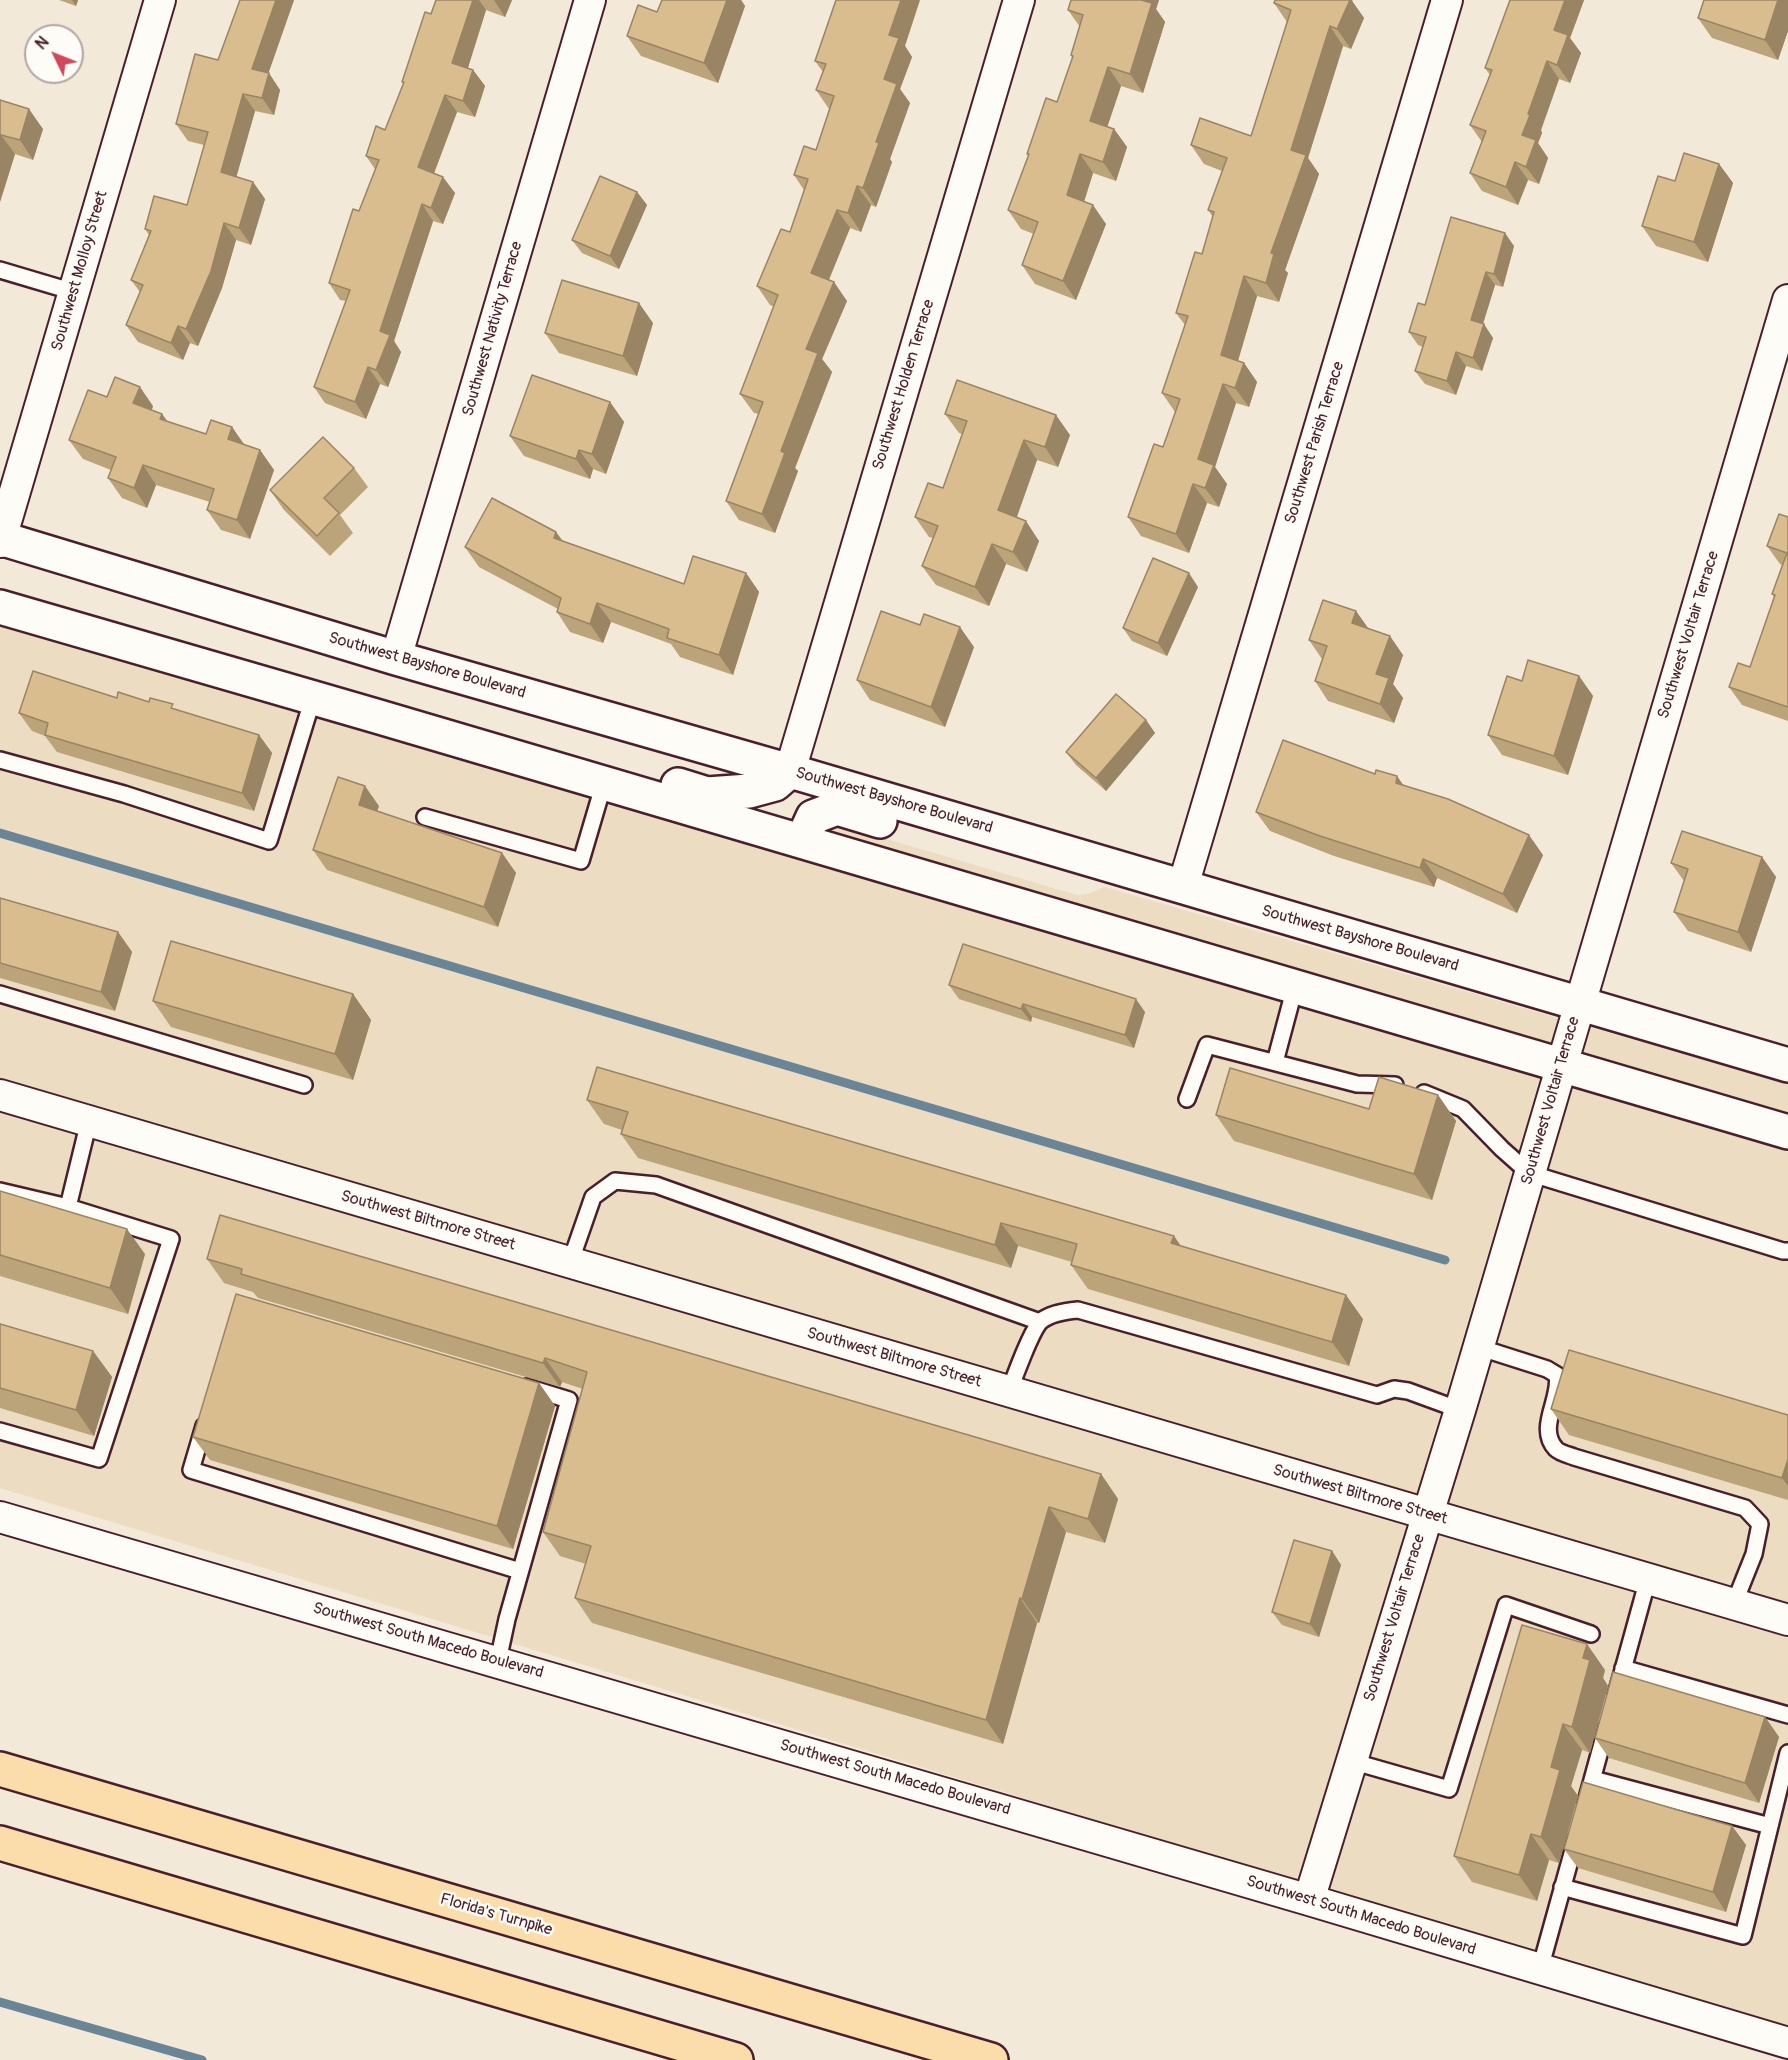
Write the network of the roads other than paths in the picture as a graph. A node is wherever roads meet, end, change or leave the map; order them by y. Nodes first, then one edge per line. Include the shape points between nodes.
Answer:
1 (160, 0) edge
2 (590, 0) edge
3 (1019, 0) edge
4 (1447, 0) edge
5 (0, 270) edge
6 (74, 292) junction
7 (1788, 300) edge
8 (1, 539) edge
9 (0, 607) edge
10 (396, 658) junction
11 (313, 698) junction
12 (456, 739) junction
13 (0, 760) edge
14 (790, 771) junction
15 (604, 783) junction
16 (425, 817) dead end
17 (802, 841) junction
18 (1113, 866) junction
19 (1183, 886) junction
20 (1294, 987) junction
21 (0, 994) edge
22 (1580, 1004) junction
23 (1275, 1062) junction
24 (1561, 1065) junction
25 (1788, 1065) edge
26 (304, 1085) dead end
27 (0, 1095) edge
28 (1187, 1100) dead end
29 (88, 1121) junction
30 (1788, 1132) edge
31 (1530, 1173) junction
32 (0, 1191) edge
33 (68, 1208) junction
34 (1788, 1251) edge
35 (570, 1263) junction
36 (1040, 1322) junction
37 (1478, 1347) junction
38 (508, 1382) edge
39 (1009, 1392) junction
40 (1460, 1410) junction
41 (208, 1415) edge
42 (0, 1431) edge
43 (1427, 1514) junction
44 (0, 1517) edge
45 (520, 1571) junction
46 (1648, 1579) junction
47 (1734, 1604) junction
48 (1788, 1620) edge
49 (1591, 1634) dead end
50 (498, 1661) junction
51 (1623, 1668) junction
52 (1788, 1715) edge
53 (1788, 1753) edge
54 (1351, 1761) junction
55 (0, 1769) edge
56 (1593, 1779) junction
57 (1770, 1826) junction
58 (0, 1843) edge
59 (1562, 1887) junction
60 (1309, 1900) junction
61 (1540, 1969) junction
62 (1788, 2043) edge
63 (736, 2060) edge
64 (991, 2060) edge

1 - 6 street, Southwest Molloy Street
2 - 10 street, Southwest Nativity Terrace
3 - 14 street, Southwest Holden Terrace
4 - 19 street, Southwest Parish Terrace
5 - 6 lane
6 - 8 street, Southwest Molloy Street
7 - 22 street, Southwest Voltair Terrace
8 - 10 main road, Southwest Bayshore Boulevard
9 - 11 main road
10 - 14 main road, Southwest Bayshore Boulevard
11 - 12 main road
11 - 13 lane via 269,841 124,794
12 - 14 main road via 489,727 707,794 758,789 775,784
12 - 15 main road
14 - 18 main road, Southwest Bayshore Boulevard
15 - 16 lane via 581,861
15 - 17 main road
17 - 18 main road via 813,817 837,808 1080,880
17 - 20 main road
18 - 19 main road, Southwest Bayshore Boulevard
19 - 22 main road, Southwest Bayshore Boulevard
20 - 23 lane
20 - 24 main road
21 - 26 lane
22 - 24 street, Southwest Voltair Terrace
22 - 25 main road, Southwest Bayshore Boulevard
23 - 28 lane via 1208,1045
23 - 31 lane via 1357,1084 1405,1086 1463,1108
24 - 30 main road
24 - 31 street, Southwest Voltair Terrace
27 - 29 street, Southwest Biltmore Street
29 - 33 lane
29 - 35 street, Southwest Biltmore Street
31 - 34 lane
31 - 37 street, Southwest Voltair Terrace
32 - 33 lane
33 - 42 lane via 171,1239 99,1459
35 - 36 lane via 593,1197 615,1182 657,1185
35 - 39 street, Southwest Biltmore Street
36 - 39 lane
36 - 40 lane via 1059,1312 1078,1310 1377,1395 1394,1389 1408,1391
37 - 40 street, Southwest Voltair Terrace
37 - 47 lane via 1557,1375 1548,1425 1556,1449 1745,1508 1760,1524 1754,1554
38 - 45 lane via 569,1400
39 - 43 street, Southwest Biltmore Street
40 - 43 street, Southwest Voltair Terrace
41 - 45 lane via 191,1470
43 - 46 street, Southwest Biltmore Street
43 - 54 street, Southwest Voltair Terrace
44 - 50 street, Southwest South Macedo Boulevard
45 - 50 lane
46 - 47 street, Southwest Biltmore Street
46 - 51 lane
47 - 48 street, Southwest Biltmore Street
49 - 54 lane via 1506,1605 1449,1790
50 - 60 street, Southwest South Macedo Boulevard
51 - 52 lane
51 - 56 lane
53 - 57 lane
54 - 60 street, Southwest Voltair Terrace
55 - 64 highway, Florida's Turnpike
56 - 57 lane
56 - 59 lane
57 - 59 lane via 1743,1936
58 - 63 highway
59 - 61 lane
60 - 61 street, Southwest South Macedo Boulevard
61 - 62 street, Southwest South Macedo Boulevard

